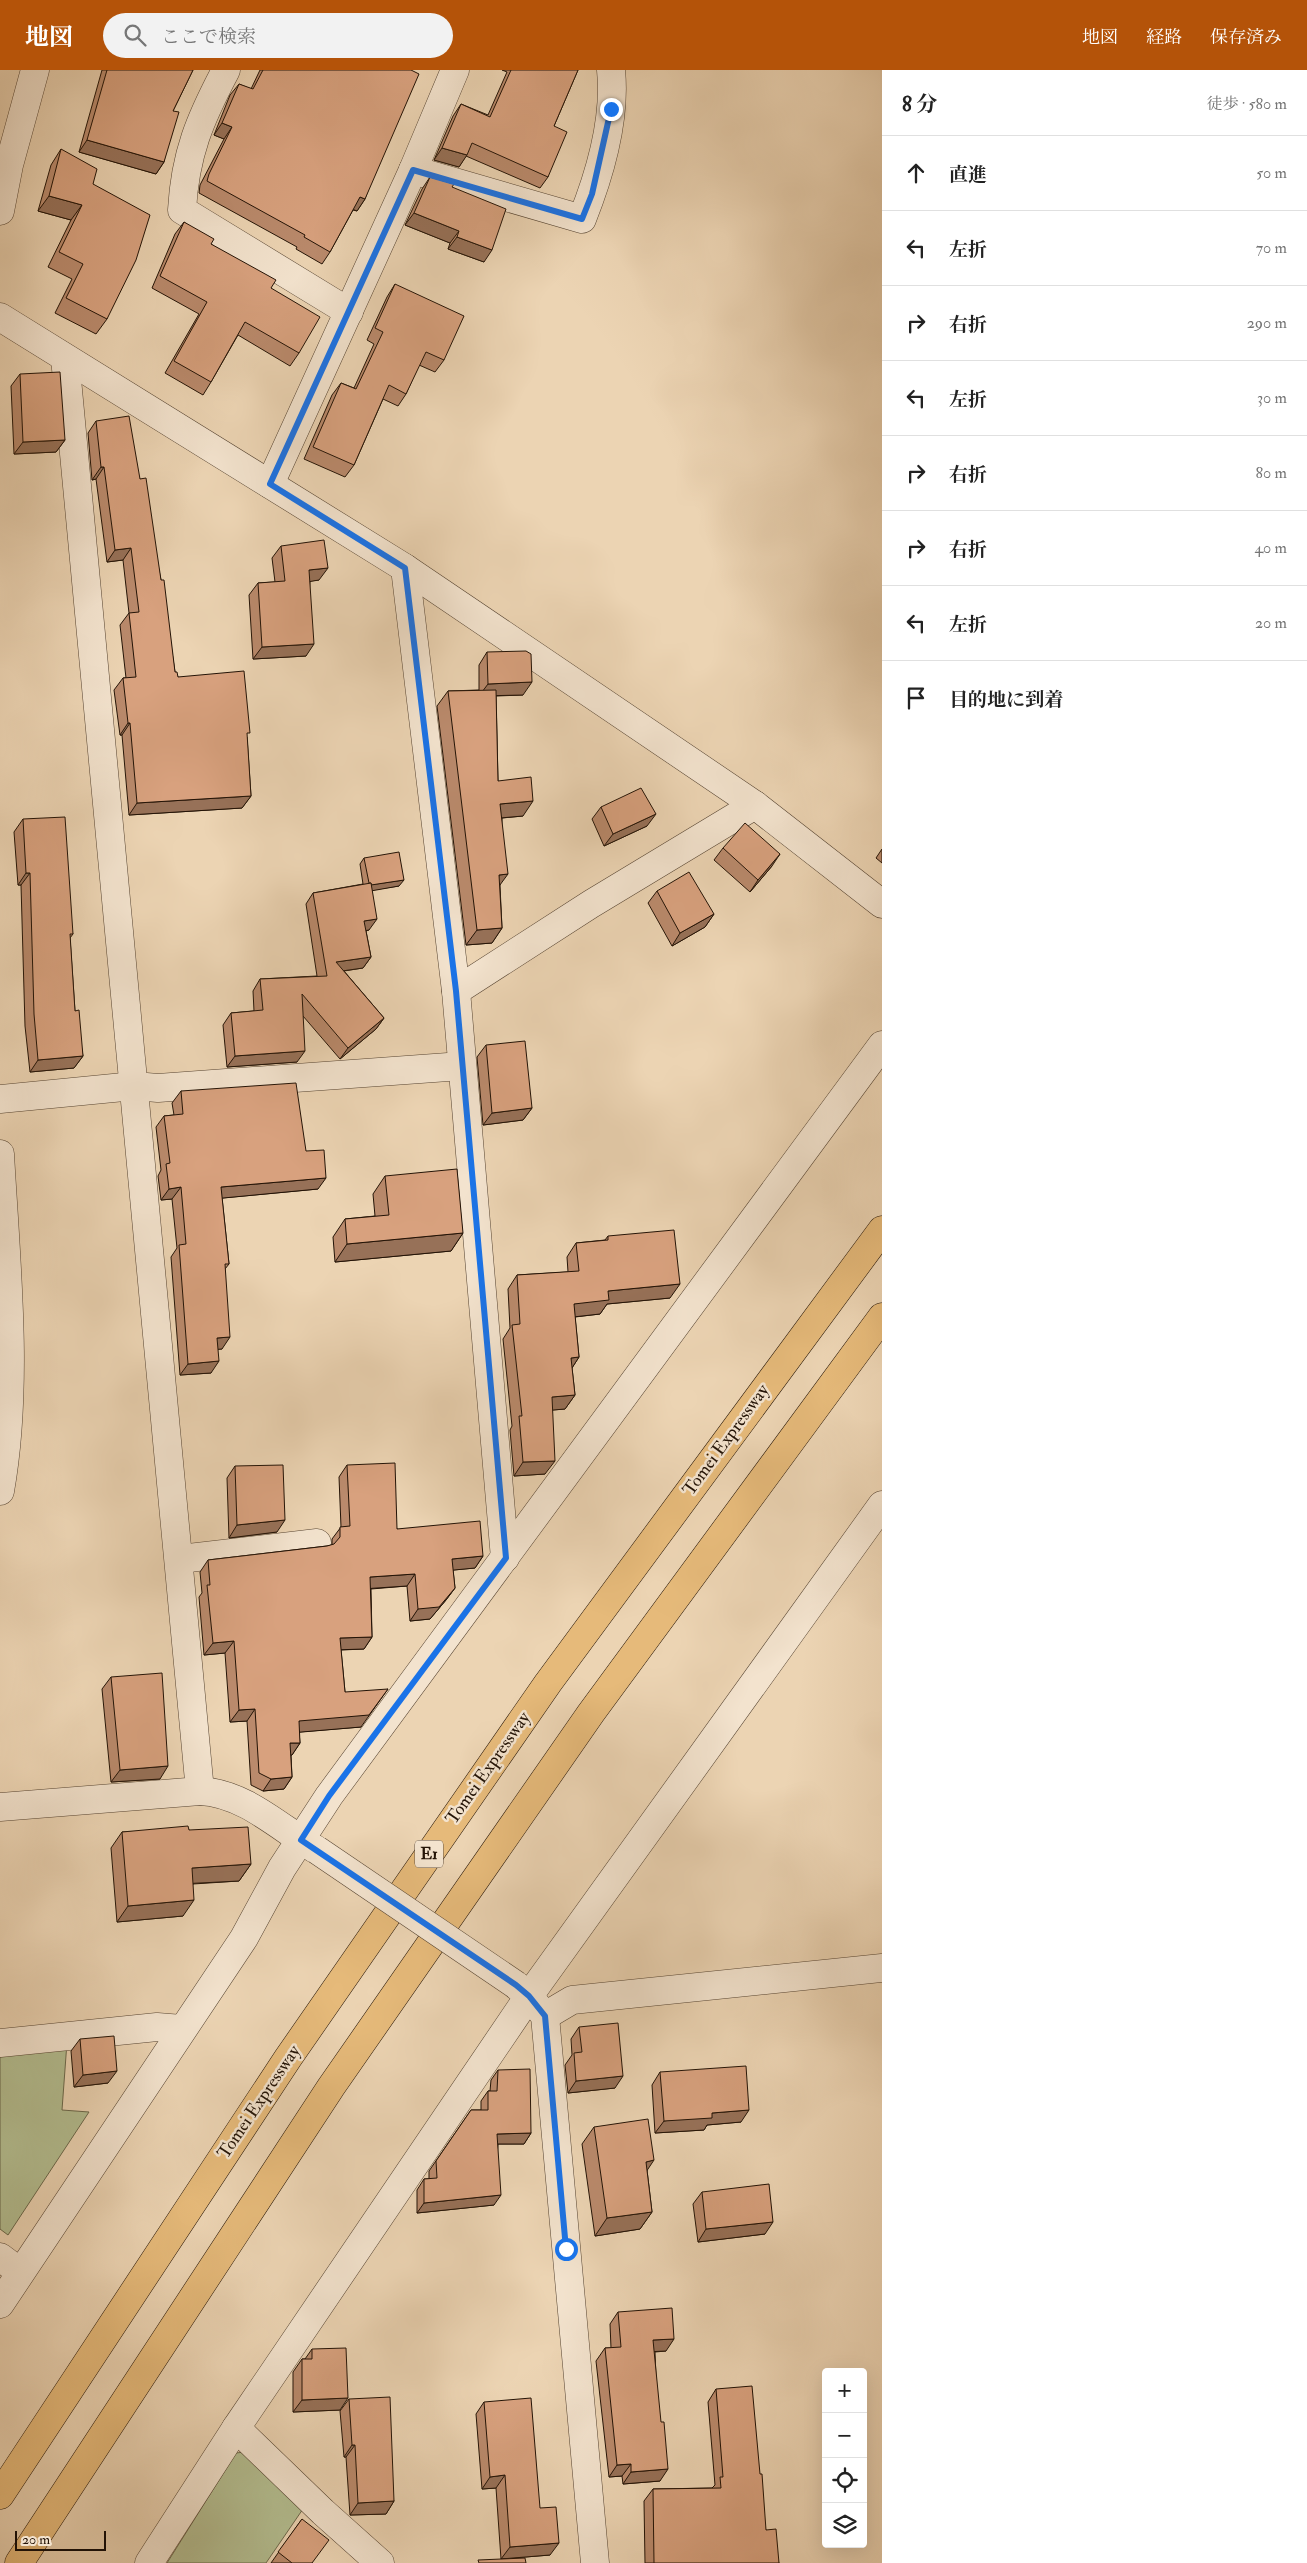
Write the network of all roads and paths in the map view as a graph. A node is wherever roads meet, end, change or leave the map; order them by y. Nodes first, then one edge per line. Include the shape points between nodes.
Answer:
1 (35, 70) edge
2 (226, 70) edge
3 (455, 70) edge
4 (611, 70) edge
5 (413, 170) junction
6 (0, 210) edge
7 (349, 312) junction
8 (0, 317) edge
9 (65, 358) junction
10 (270, 484) junction
11 (405, 568) junction
12 (755, 805) junction
13 (882, 904) edge
14 (456, 991) junction
15 (882, 1045) edge
16 (462, 1066) junction
17 (134, 1086) junction
18 (0, 1099) edge
19 (0, 1154) edge
20 (882, 1230) edge
21 (882, 1317) edge
22 (0, 1491) edge
23 (882, 1505) edge
24 (317, 1543) dead end
25 (506, 1558) junction
26 (180, 1559) junction
27 (200, 1791) junction
28 (0, 1807) edge
29 (309, 1845) junction
30 (882, 1968) edge
31 (530, 1999) junction
32 (182, 2029) junction
33 (0, 2043) edge
34 (10, 2265) edge
35 (0, 2304) edge
36 (236, 2428) junction
37 (0, 2496) edge
38 (19, 2563) edge
39 (149, 2563) edge
40 (380, 2563) edge
41 (595, 2563) edge

1 - 6 street
2 - 7 street via 194,138 186,168 182,210
3 - 5 street
4 - 5 street via 611,109 592,194 582,219
5 - 7 street
7 - 10 street
8 - 9 street
9 - 10 street
9 - 17 street
10 - 11 street
11 - 12 street
11 - 14 street
12 - 13 street
12 - 14 street via 591,904
14 - 16 street
15 - 25 street
16 - 17 street via 158,1088
16 - 25 street
17 - 18 street
17 - 26 street
19 - 22 street via 9,1374
20 - 37 highway, Tomei Expressway / E1 via 548,1683 288,2058
21 - 38 highway via 591,1713 336,2079
23 - 31 street
24 - 26 street
25 - 29 street via 329,1796
26 - 27 street
27 - 28 street
27 - 29 street via 219,1792 235,1798
29 - 31 street, bridge
29 - 32 street
30 - 31 street via 572,2000
31 - 36 street
31 - 41 street
32 - 33 street via 157,2027
32 - 34 street
34 - 35 street
36 - 39 street
36 - 40 street

